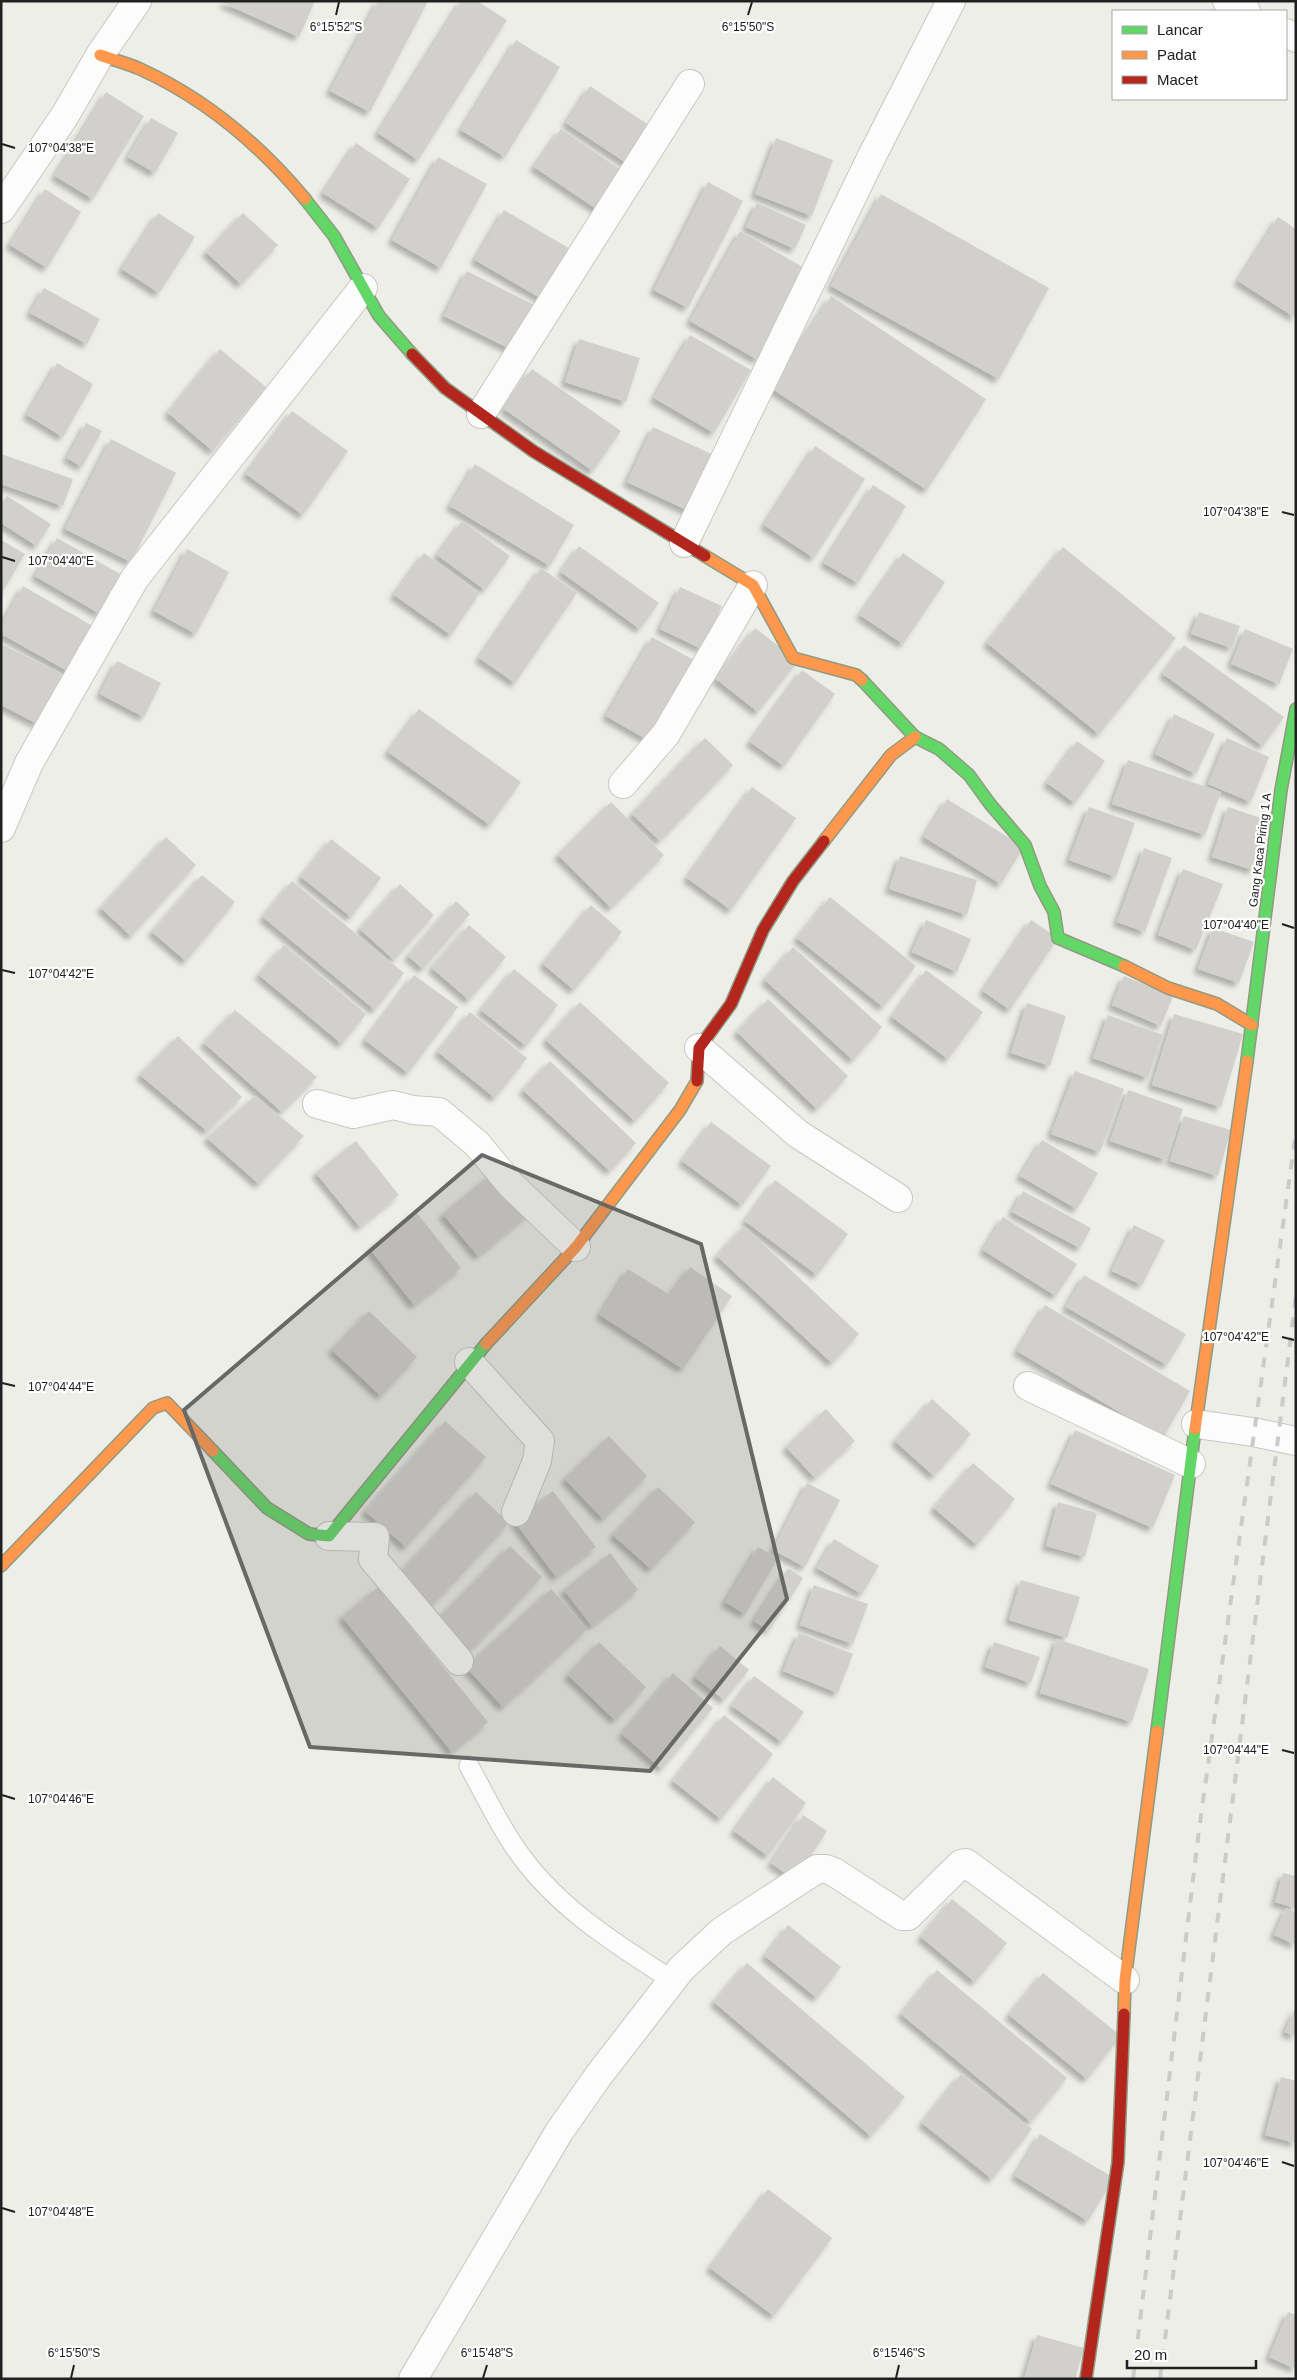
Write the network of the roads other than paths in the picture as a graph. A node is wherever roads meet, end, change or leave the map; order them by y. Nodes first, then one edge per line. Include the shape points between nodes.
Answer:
1 (137, 1) edge
2 (951, 1) edge
3 (1227, 1) edge
4 (1244, 10) edge
5 (100, 55) junction
6 (690, 84) dead end
7 (1, 209) edge
8 (363, 288) junction
9 (481, 414) junction
10 (684, 543) junction
11 (753, 585) junction
12 (1296, 709) edge
13 (915, 737) junction
14 (623, 784) dead end
15 (1, 828) edge
16 (1252, 1025) junction
17 (699, 1048) junction
18 (317, 1104) dead end
19 (898, 1198) dead end
20 (576, 1247) junction
21 (469, 1362) junction
22 (1028, 1386) dead end
23 (1196, 1424) junction
24 (1296, 1441) edge
25 (1191, 1464) junction
26 (516, 1512) dead end
27 (329, 1536) junction
28 (1, 1566) edge
29 (460, 1661) dead end
30 (469, 1766) dead end
31 (672, 1980) junction
32 (1125, 1980) junction
33 (413, 2379) edge
34 (1086, 2379) edge

1 - 5 street
2 - 10 street
3 - 4 street
5 - 7 street via 64,117
5 - 8 street via 140,69 242,133 278,167 310,205 334,236
6 - 9 street
8 - 9 street via 379,316 404,346 445,388
8 - 15 street via 135,578 29,763
9 - 10 street via 533,451
10 - 11 street
11 - 13 street via 793,658 856,675
11 - 14 street via 666,734
12 - 16 street, Gang Kaca Piring 1 A via 1281,790
13 - 16 street via 939,749 969,775 1025,844 1040,886 1054,912 1058,938 1168,988 1217,1004
13 - 17 street via 891,755 793,881 763,930 731,1004
16 - 23 street, Gang Kaca Piring 1 A
17 - 19 street via 798,1134
17 - 20 street via 698,1079 680,1110
18 - 20 street via 353,1114 392,1105 439,1112 477,1144 511,1185
20 - 21 street
21 - 26 street via 540,1441 537,1461
21 - 27 street
22 - 25 street
23 - 24 street
23 - 25 street, Gang Kaca Piring 1 A
25 - 32 street, Gang Kaca Piring 1 A
27 - 28 street via 309,1534 267,1508 167,1403 154,1408
27 - 29 street via 375,1537 373,1559
30 - 31 lane via 514,1847 556,1896 606,1938
31 - 32 street via 722,1931 817,1869 834,1872 902,1916 908,1916 961,1864 966,1863
31 - 33 street via 559,2132
32 - 34 street, Gang Kaca Piring 1 A via 1118,2162

